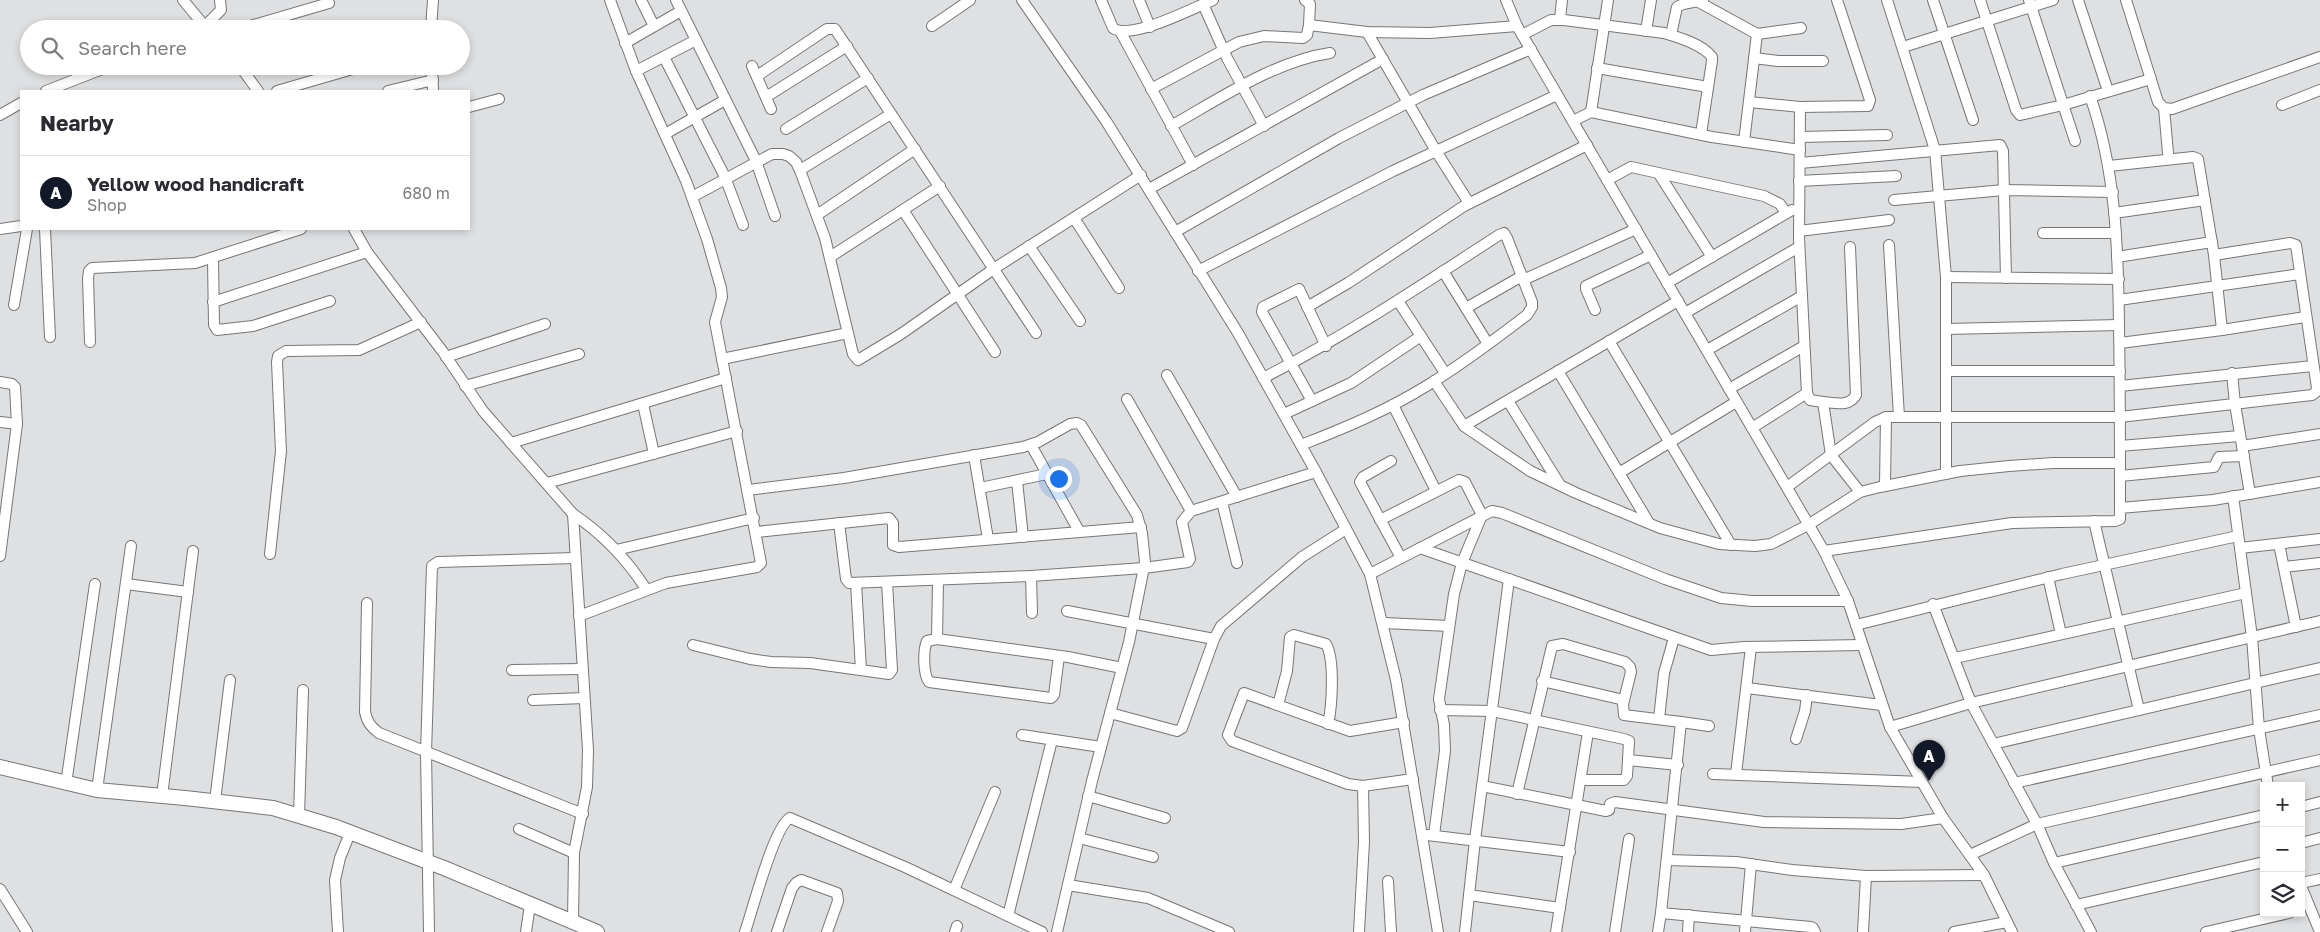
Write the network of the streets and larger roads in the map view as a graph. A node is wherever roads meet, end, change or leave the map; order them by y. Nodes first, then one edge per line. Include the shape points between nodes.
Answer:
1 (183, 0) edge
2 (220, 0) edge
3 (433, 0) edge
4 (610, 0) edge
5 (641, 0) edge
6 (676, 0) edge
7 (970, 0) edge
8 (1022, 0) edge
9 (1101, 0) edge
10 (1139, 0) edge
11 (1305, 0) edge
12 (1506, 0) edge
13 (1562, 0) edge
14 (1608, 0) edge
15 (1651, 0) edge
16 (1700, 0) edge
17 (1837, 0) edge
18 (1887, 0) edge
19 (1933, 0) edge
20 (1980, 0) edge
21 (2053, 0) edge
22 (2078, 0) edge
23 (2126, 0) edge
24 (330, 2) dead end
25 (1208, 2) edge
26 (2030, 4) edge
27 (1187, 5) edge
28 (681, 11) junction
29 (1560, 19) junction
30 (200, 20) edge
31 (213, 20) edge
32 (270, 20) edge
33 (432, 20) edge
34 (1987, 21) junction
35 (1309, 25) junction
36 (654, 26) junction
37 (932, 26) dead end
38 (1604, 26) junction
39 (1150, 27) junction
40 (1801, 28) dead end
41 (1520, 30) junction
42 (1646, 30) junction
43 (1120, 31) junction
44 (1367, 32) junction
45 (1671, 34) junction
46 (1757, 34) junction
47 (1943, 34) junction
48 (696, 40) junction
49 (625, 43) junction
50 (847, 46) junction
51 (1903, 47) junction
52 (1223, 49) junction
53 (1531, 49) junction
54 (1330, 53) dead end
55 (664, 57) junction
56 (1754, 58) junction
57 (2320, 58) edge
58 (1383, 59) junction
59 (1823, 61) dead end
60 (1597, 68) junction
61 (636, 72) junction
62 (87, 75) edge
63 (248, 75) edge
64 (332, 75) edge
65 (432, 75) edge
66 (868, 78) junction
67 (2151, 79) junction
68 (432, 80) junction
69 (1242, 86) junction
70 (1708, 86) junction
71 (1151, 89) junction
72 (49, 90) edge
73 (257, 90) edge
74 (279, 90) edge
75 (392, 90) edge
76 (433, 90) edge
77 (2320, 90) edge
78 (2108, 91) junction
79 (1558, 95) junction
80 (2090, 96) junction
81 (766, 97) junction
82 (499, 99) dead end
83 (725, 100) junction
84 (1409, 102) junction
85 (1749, 102) junction
86 (20, 104) edge
87 (2063, 105) junction
88 (2282, 105) dead end
89 (470, 107) edge
90 (1800, 107) junction
91 (2164, 108) junction
92 (771, 109) dead end
93 (1591, 112) junction
94 (0, 114) edge
95 (891, 114) junction
96 (695, 117) junction
97 (1973, 120) dead end
98 (1573, 121) junction
99 (1171, 126) junction
100 (1264, 126) junction
101 (786, 129) dead end
102 (665, 134) junction
103 (1701, 134) junction
104 (1887, 135) dead end
105 (1800, 137) junction
106 (2075, 141) dead end
107 (1744, 142) junction
108 (1587, 145) junction
109 (915, 149) junction
110 (1800, 150) junction
111 (1935, 150) junction
112 (1436, 151) junction
113 (2168, 153) dead end
114 (756, 161) junction
115 (1800, 163) junction
116 (1192, 165) junction
117 (2109, 166) junction
118 (800, 170) junction
119 (1659, 174) junction
120 (1140, 175) junction
121 (1896, 176) dead end
122 (725, 177) junction
123 (1607, 180) junction
124 (1799, 181) junction
125 (940, 186) junction
126 (1149, 189) junction
127 (2004, 190) junction
128 (2113, 192) junction
129 (692, 196) junction
130 (1940, 196) junction
131 (1894, 200) dead end
132 (2205, 200) junction
133 (1469, 203) junction
134 (1799, 205) junction
135 (903, 210) junction
136 (1786, 213) junction
137 (2114, 213) junction
138 (817, 215) junction
139 (775, 216) dead end
140 (1074, 218) junction
141 (1889, 220) dead end
142 (743, 225) dead end
143 (20, 226) edge
144 (0, 228) edge
145 (1636, 229) junction
146 (27, 230) edge
147 (45, 230) edge
148 (298, 230) edge
149 (355, 230) edge
150 (1799, 231) junction
151 (1174, 232) junction
152 (2043, 233) dead end
153 (2116, 233) junction
154 (2212, 242) junction
155 (1889, 245) dead end
156 (1029, 246) junction
157 (1799, 247) junction
158 (1850, 247) dead end
159 (367, 252) junction
160 (1651, 255) junction
161 (2214, 256) junction
162 (830, 257) junction
163 (1712, 257) junction
164 (2118, 257) junction
165 (213, 259) junction
166 (995, 268) junction
167 (1198, 271) junction
168 (1444, 271) junction
169 (2300, 274) junction
170 (1946, 277) junction
171 (1523, 278) junction
172 (2006, 278) junction
173 (2119, 279) junction
174 (1667, 283) junction
175 (2217, 287) junction
176 (1119, 288) dead end
177 (957, 295) junction
178 (1802, 296) junction
179 (2119, 300) junction
180 (330, 301) dead end
181 (1398, 301) junction
182 (1678, 301) junction
183 (213, 302) junction
184 (14, 305) dead end
185 (1307, 307) junction
186 (1466, 308) junction
187 (1595, 310) dead end
188 (1685, 314) junction
189 (2305, 317) junction
190 (1080, 321) dead end
191 (421, 322) junction
192 (545, 324) dead end
193 (2119, 325) junction
194 (1946, 329) junction
195 (2222, 330) junction
196 (848, 333) junction
197 (1036, 333) dead end
198 (1421, 336) junction
199 (50, 337) dead end
200 (90, 342) dead end
201 (1609, 342) junction
202 (2120, 343) junction
203 (1488, 344) junction
204 (1326, 346) junction
205 (1804, 346) junction
206 (1707, 350) junction
207 (995, 352) dead end
208 (2316, 352) edge
209 (579, 354) dead end
210 (446, 357) junction
211 (722, 359) junction
212 (1292, 364) junction
213 (2313, 366) junction
214 (1558, 371) junction
215 (1946, 371) junction
216 (2120, 372) junction
217 (1445, 373) junction
218 (2232, 373) junction
219 (1167, 375) dead end
220 (726, 378) junction
221 (1263, 378) junction
222 (1434, 381) junction
223 (0, 382) edge
224 (465, 386) junction
225 (2120, 386) junction
226 (1729, 389) junction
227 (1807, 393) junction
228 (1126, 399) dead end
229 (1312, 401) junction
230 (1508, 401) junction
231 (1736, 402) junction
232 (1823, 402) junction
233 (642, 404) junction
234 (2234, 404) junction
235 (1392, 405) junction
236 (1284, 414) junction
237 (1946, 416) junction
238 (1886, 417) junction
239 (1898, 417) junction
240 (2120, 417) junction
241 (0, 422) edge
242 (17, 424) junction
243 (1464, 426) junction
244 (1752, 428) junction
245 (737, 431) junction
246 (2320, 434) edge
247 (511, 442) junction
248 (1669, 442) junction
249 (1031, 445) junction
250 (1301, 445) junction
251 (2120, 446) junction
252 (2242, 446) junction
253 (654, 454) junction
254 (1830, 455) junction
255 (974, 456) junction
256 (1391, 461) dead end
257 (2120, 463) junction
258 (0, 467) edge
259 (11, 469) junction
260 (1316, 472) junction
261 (1619, 473) junction
262 (1047, 474) junction
263 (1946, 474) junction
264 (2120, 476) junction
265 (1017, 481) junction
266 (2320, 482) edge
267 (547, 483) junction
268 (1560, 486) junction
269 (1885, 486) junction
270 (1786, 487) junction
271 (980, 488) junction
272 (748, 490) junction
273 (1436, 490) junction
274 (1860, 492) junction
275 (2250, 494) junction
276 (2233, 496) junction
277 (1237, 497) junction
278 (1222, 502) junction
279 (2120, 508) junction
280 (1191, 511) junction
281 (573, 514) junction
282 (1482, 515) junction
283 (754, 518) junction
284 (2, 519) edge
285 (1380, 520) junction
286 (2094, 521) junction
287 (839, 523) junction
288 (1649, 523) junction
289 (1808, 525) junction
290 (1141, 527) junction
291 (1346, 529) junction
292 (1080, 531) junction
293 (756, 532) junction
294 (2238, 536) junction
295 (1023, 537) junction
296 (988, 539) junction
297 (2320, 541) edge
298 (2279, 544) junction
299 (1731, 545) junction
300 (131, 546) dead end
301 (1420, 548) junction
302 (2240, 548) junction
303 (616, 550) junction
304 (193, 551) dead end
305 (1824, 551) junction
306 (270, 554) dead end
307 (0, 556) edge
308 (575, 558) junction
309 (1401, 558) junction
310 (2320, 562) edge
311 (1236, 563) dead end
312 (1462, 563) junction
313 (2105, 565) junction
314 (2284, 567) junction
315 (1144, 568) junction
316 (1370, 574) junction
317 (1031, 576) junction
318 (2048, 577) junction
319 (1509, 580) junction
320 (938, 581) junction
321 (886, 582) junction
322 (856, 583) junction
323 (95, 584) dead end
324 (126, 584) junction
325 (646, 589) junction
326 (188, 592) junction
327 (2246, 593) junction
328 (1848, 601) junction
329 (367, 603) dead end
330 (1934, 604) junction
331 (1067, 611) dead end
332 (1032, 613) dead end
333 (579, 616) junction
334 (2320, 621) edge
335 (1133, 622) junction
336 (2117, 622) junction
337 (1384, 623) junction
338 (1856, 625) junction
339 (1449, 626) junction
340 (2296, 627) junction
341 (2061, 634) junction
342 (2252, 637) junction
343 (1674, 638) junction
344 (1214, 639) junction
345 (937, 640) junction
346 (694, 645) dead end
347 (1862, 645) junction
348 (1751, 646) junction
349 (1059, 656) junction
350 (1955, 658) junction
351 (2127, 666) junction
352 (1122, 668) junction
353 (2320, 668) edge
354 (582, 669) junction
355 (512, 670) dead end
356 (861, 670) junction
357 (230, 680) dead end
358 (1542, 681) junction
359 (2255, 682) junction
360 (1746, 688) junction
361 (303, 690) dead end
362 (1807, 695) junction
363 (584, 698) junction
364 (533, 700) dead end
365 (1624, 700) junction
366 (1971, 703) junction
367 (1278, 705) junction
368 (1881, 705) junction
369 (1440, 710) junction
370 (2139, 710) junction
371 (1492, 711) junction
372 (1110, 713) junction
373 (2320, 715) edge
374 (1533, 719) junction
375 (1659, 720) junction
376 (1404, 722) junction
377 (1681, 722) junction
378 (1328, 724) junction
379 (1709, 726) dead end
380 (1890, 727) junction
381 (2258, 729) junction
382 (1588, 732) junction
383 (1022, 735) dead end
384 (1796, 739) dead end
385 (1052, 740) junction
386 (1993, 744) junction
387 (1101, 747) junction
388 (426, 752) junction
389 (1628, 760) junction
390 (2320, 760) edge
391 (1678, 765) junction
392 (0, 767) edge
393 (2266, 772) junction
394 (1713, 774) dead end
395 (1736, 774) junction
396 (1413, 779) junction
397 (1582, 780) junction
398 (1922, 782) junction
399 (2267, 782) edge
400 (2014, 783) junction
401 (66, 784) junction
402 (1363, 786) junction
403 (1482, 786) junction
404 (97, 790) junction
405 (995, 792) dead end
406 (1517, 794) junction
407 (162, 796) junction
408 (1088, 796) junction
409 (215, 801) junction
410 (2320, 802) edge
411 (2305, 805) edge
412 (1578, 807) junction
413 (1674, 808) junction
414 (583, 814) junction
415 (299, 816) junction
416 (2260, 816) edge
417 (1165, 818) dead end
418 (1943, 818) junction
419 (2037, 824) junction
420 (519, 828) dead end
421 (350, 833) junction
422 (1421, 834) junction
423 (1434, 836) junction
424 (1079, 838) junction
425 (2320, 838) edge
426 (1628, 839) dead end
427 (1475, 840) junction
428 (2305, 842) edge
429 (1570, 852) junction
430 (574, 853) junction
431 (1970, 856) junction
432 (1153, 857) dead end
433 (1667, 860) junction
434 (428, 862) junction
435 (2054, 863) junction
436 (2260, 863) edge
437 (1751, 864) junction
438 (1984, 875) junction
439 (1866, 876) junction
440 (2320, 879) edge
441 (1388, 881) dead end
442 (1068, 884) junction
443 (2305, 884) edge
444 (0, 889) edge
445 (954, 890) junction
446 (1469, 895) junction
447 (530, 905) junction
448 (2076, 905) junction
449 (1560, 908) junction
450 (2306, 909) edge
451 (1661, 913) junction
452 (1689, 915) junction
453 (1008, 916) junction
454 (2272, 917) edge
455 (1746, 919) junction
456 (572, 922) junction
457 (2007, 922) junction
458 (27, 932) edge
459 (338, 932) edge
460 (429, 932) edge
461 (526, 932) edge
462 (597, 932) edge
463 (746, 932) edge
464 (777, 932) edge
465 (827, 932) edge
466 (1042, 932) edge
467 (1058, 932) edge
468 (1229, 932) edge
469 (1360, 932) edge
470 (1390, 932) edge
471 (1438, 932) edge
472 (1465, 932) edge
473 (1556, 932) edge
474 (1615, 932) edge
475 (1658, 932) edge
476 (1688, 932) edge
477 (1745, 932) edge
478 (1815, 932) edge
479 (1863, 932) edge
480 (1954, 932) edge
481 (2012, 932) edge
482 (2091, 932) edge
483 (2206, 932) edge
484 (2320, 932) edge

1 - 30 street
2 - 31 street via 222,10
3 - 33 street
4 - 49 street
5 - 36 street
6 - 28 street
7 - 37 street
8 - 120 street
9 - 43 street via 1113,28
10 - 39 street
11 - 35 street via 1310,4
12 - 41 street
13 - 29 street
14 - 38 street
15 - 42 street
16 - 45 street via 1677,7
16 - 46 street
17 - 90 street via 1870,104
18 - 51 street
19 - 47 street
20 - 34 street
21 - 26 street
22 - 78 street
23 - 67 street
24 - 32 street
25 - 27 street
25 - 52 street
26 - 34 street
26 - 87 street
27 - 39 street
28 - 36 street
28 - 48 street
29 - 38 street
29 - 41 street
34 - 47 street
34 - 87 street via 2018,114 2024,116
35 - 44 street
35 - 52 street via 1303,38 1252,38
36 - 49 street
38 - 42 street
38 - 60 street
39 - 43 street
40 - 46 street
41 - 44 street
41 - 53 street
42 - 45 street
43 - 71 street
44 - 58 street
45 - 70 street via 1710,54
46 - 56 street
47 - 51 street
47 - 97 street
48 - 55 street
48 - 83 street
49 - 61 street
50 - 66 street
50 - 81 street
50 - 81 street via 835,29 827,30 755,71
51 - 111 street
52 - 69 street
52 - 71 street
53 - 79 street
53 - 84 street
54 - 69 street via 1298,61
55 - 61 street
55 - 96 street
56 - 59 street
56 - 85 street
57 - 91 street via 2172,109
58 - 84 street
58 - 100 street
60 - 70 street
60 - 93 street
61 - 102 street
62 - 72 street
63 - 73 street
64 - 74 street
65 - 68 street
66 - 95 street
66 - 101 street
67 - 78 street
67 - 91 street via 2158,102
68 - 75 street
68 - 76 street
69 - 99 street
69 - 100 street
70 - 103 street
71 - 99 street
77 - 88 street
78 - 80 street
79 - 98 street
79 - 112 street
80 - 87 street
80 - 117 street via 2104,136
81 - 92 street
82 - 89 street
83 - 96 street
83 - 114 street
84 - 112 street
84 - 151 street via 1277,172
85 - 90 street
85 - 107 street
86 - 94 street
87 - 106 street
90 - 105 street
91 - 113 street
93 - 98 street
93 - 103 street
95 - 109 street
95 - 118 street
96 - 102 street
96 - 122 street
98 - 108 street
99 - 116 street
100 - 116 street
102 - 129 street
103 - 107 street
104 - 105 street
105 - 110 street
107 - 110 street
108 - 123 street
108 - 133 street
109 - 125 street
109 - 138 street
110 - 115 street
111 - 115 street
111 - 127 street via 2000,145
111 - 130 street
112 - 133 street
112 - 167 street
114 - 118 street via 772,154 783,154 796,162
114 - 122 street
114 - 139 street
115 - 124 street
116 - 126 street
117 - 128 street
117 - 132 street via 2196,157
118 - 138 street
119 - 123 street via 1632,167
119 - 136 street via 1764,196 1780,204
119 - 163 street
120 - 126 street
120 - 140 street
121 - 124 street
122 - 129 street
122 - 142 street
123 - 145 street
124 - 134 street
125 - 135 street
125 - 166 street
126 - 151 street
127 - 128 street
127 - 130 street
127 - 172 street
128 - 137 street
129 - 211 street via 721,288 722,297 715,322
130 - 131 street
130 - 170 street
132 - 137 street
132 - 154 street
133 - 185 street
134 - 136 street
134 - 150 street
135 - 162 street
135 - 177 street
136 - 163 street
137 - 153 street
138 - 162 street
140 - 156 street
140 - 176 street
141 - 150 street
143 - 144 street
145 - 160 street
145 - 171 street
146 - 184 street
147 - 199 street
148 - 165 street
149 - 159 street
150 - 157 street
151 - 167 street
152 - 153 street
153 - 164 street
154 - 161 street
154 - 164 street
155 - 239 street
156 - 166 street
156 - 190 street
157 - 178 street
157 - 188 street
158 - 232 street via 1856,395 1848,404
159 - 183 street
159 - 191 street
160 - 174 street
160 - 187 street via 1586,286
161 - 169 street via 2294,243
161 - 175 street
162 - 196 street
163 - 174 street
164 - 173 street
165 - 183 street
165 - 200 street via 195,263 97,266 89,270
166 - 177 street
166 - 197 street
167 - 221 street
168 - 171 street via 1504,233
168 - 181 street
168 - 186 street
169 - 175 street
169 - 189 street
170 - 172 street
170 - 194 street
171 - 186 street
171 - 203 street via 1532,302 1531,311
172 - 173 street
173 - 179 street
174 - 182 street
175 - 179 street
175 - 195 street
177 - 196 street via 861,359 855,358
177 - 207 street
178 - 205 street
178 - 206 street
179 - 193 street
180 - 183 street via 253,326 217,330
181 - 198 street
181 - 204 street
182 - 188 street
182 - 201 street
185 - 204 street
185 - 212 street via 1298,289 1264,305 1262,309
186 - 203 street
188 - 206 street
189 - 195 street
189 - 208 street
191 - 210 street
191 - 306 street via 359,350 286,351 278,356 281,451
192 - 210 street
193 - 194 street
193 - 202 street
194 - 215 street
195 - 202 street
196 - 211 street
198 - 217 street
198 - 229 street via 1350,383
201 - 214 street
201 - 248 street
202 - 216 street
203 - 217 street
204 - 212 street
205 - 226 street
205 - 227 street
206 - 226 street
208 - 213 street
209 - 224 street
210 - 224 street
211 - 220 street
212 - 221 street
212 - 229 street
213 - 218 street
213 - 234 street via 2317,388 2312,395
214 - 230 street
214 - 261 street
215 - 216 street
215 - 237 street
216 - 225 street
217 - 222 street
218 - 225 street
218 - 234 street
219 - 277 street
220 - 233 street
220 - 245 street
221 - 236 street
222 - 235 street
222 - 243 street
223 - 242 street via 15,387
224 - 247 street
225 - 240 street
226 - 231 street
227 - 232 street via 1810,400
227 - 244 street
228 - 280 street
229 - 236 street
230 - 243 street
230 - 268 street
231 - 244 street
231 - 248 street
232 - 254 street
233 - 247 street
233 - 253 street
234 - 240 street
234 - 252 street
235 - 250 street via 1349,427
235 - 273 street
236 - 250 street
237 - 239 street
237 - 240 street
237 - 263 street
238 - 239 street
238 - 254 street
238 - 269 street
240 - 251 street
241 - 242 street
242 - 259 street
243 - 268 street via 1530,471
244 - 270 street
245 - 253 street
245 - 272 street
246 - 252 street
247 - 267 street
248 - 261 street
248 - 299 street
249 - 255 street
249 - 262 street
249 - 290 street via 1074,422 1081,425 1130,501
250 - 260 street
251 - 252 street
251 - 257 street
252 - 264 street via 2219,458 2214,467
252 - 275 street
253 - 267 street
254 - 270 street
254 - 274 street
255 - 271 street
255 - 272 street
256 - 285 street via 1360,482
257 - 263 street via 2053,463
257 - 264 street
258 - 259 street
259 - 284 street
260 - 277 street
260 - 291 street
261 - 288 street
262 - 265 street
262 - 292 street
263 - 269 street
264 - 279 street
265 - 271 street
265 - 295 street
266 - 275 street
267 - 281 street
268 - 288 street
269 - 274 street
270 - 289 street
271 - 296 street
272 - 283 street
273 - 282 street via 1455,481 1465,482
273 - 285 street
274 - 289 street
275 - 276 street
276 - 279 street
276 - 294 street
277 - 278 street
278 - 280 street
278 - 311 street
279 - 286 street via 2118,521
280 - 315 street via 1182,522 1188,562
281 - 303 street via 592,526
281 - 308 street
282 - 301 street
282 - 312 street
282 - 328 street via 1492,511 1502,513 1665,579 1721,598
283 - 293 street
283 - 303 street
284 - 307 street
285 - 309 street
286 - 305 street via 2012,523
286 - 313 street
287 - 293 street
287 - 296 street via 891,518 893,545 899,547
287 - 322 street via 847,582
288 - 299 street via 1693,538
289 - 299 street via 1772,544
289 - 305 street
290 - 292 street
290 - 315 street
291 - 316 street
291 - 344 street via 1287,568 1230,617
292 - 295 street
293 - 325 street via 762,560 760,566 666,582
294 - 302 street
294 - 313 street
295 - 296 street
297 - 298 street
298 - 302 street
298 - 314 street
300 - 324 street
301 - 309 street
301 - 312 street
302 - 327 street
303 - 325 street
304 - 326 street
305 - 328 street
308 - 333 street
308 - 388 street via 438,562 432,566
309 - 316 street
310 - 314 street
312 - 319 street
312 - 339 street
313 - 318 street
313 - 336 street
314 - 340 street
315 - 317 street
315 - 335 street
316 - 337 street
317 - 320 street
317 - 332 street
318 - 330 street
318 - 341 street
319 - 343 street
319 - 371 street
320 - 321 street
320 - 345 street
321 - 322 street
321 - 356 street via 892,670 889,674
322 - 356 street
323 - 401 street
324 - 326 street
324 - 404 street
325 - 333 street
326 - 407 street
327 - 336 street
327 - 342 street
328 - 338 street
329 - 388 street via 364,657 367,721 380,733
330 - 338 street
330 - 350 street
331 - 335 street
333 - 354 street
334 - 340 street
335 - 344 street
335 - 352 street
336 - 341 street
336 - 351 street
337 - 339 street
337 - 376 street
338 - 347 street
339 - 369 street
340 - 342 street
341 - 350 street
342 - 351 street
342 - 359 street
343 - 348 street via 1711,650
343 - 375 street via 1664,673
344 - 372 street via 1184,725 1179,730
345 - 349 street
345 - 349 street via 930,639 926,643 929,682 991,691 1053,697
346 - 356 street via 750,660
347 - 348 street
347 - 368 street
348 - 360 street
349 - 352 street
350 - 366 street
351 - 366 street
351 - 370 street
352 - 372 street
353 - 359 street
354 - 355 street
354 - 363 street
357 - 409 street
358 - 365 street
358 - 365 street via 1552,646 1563,644 1628,664 1631,672
358 - 374 street
359 - 370 street
359 - 381 street
360 - 362 street
360 - 395 street
361 - 415 street
362 - 368 street
362 - 384 street
363 - 364 street
363 - 414 street via 588,750
365 - 375 street via 1624,715
366 - 380 street
366 - 386 street
367 - 378 street
367 - 378 street via 1287,671 1290,637 1294,635 1326,644 1332,683 1332,709
367 - 402 street via 1244,693 1228,731 1229,738 1348,784
368 - 380 street
369 - 371 street
369 - 423 street via 1445,751
370 - 386 street
371 - 374 street
371 - 403 street
372 - 387 street
373 - 381 street
374 - 382 street
374 - 406 street
375 - 377 street
376 - 378 street via 1350,731
376 - 396 street
377 - 379 street
377 - 391 street
380 - 398 street
381 - 393 street
381 - 400 street
382 - 389 street via 1629,741
382 - 397 street
383 - 385 street
385 - 387 street
385 - 453 street
386 - 400 street
387 - 408 street
388 - 414 street
388 - 434 street
389 - 391 street
389 - 397 street via 1624,780
390 - 393 street
391 - 413 street
392 - 401 street
393 - 399 street
393 - 419 street
394 - 395 street
395 - 398 street
396 - 402 street
396 - 422 street
397 - 412 street
398 - 418 street
400 - 419 street
401 - 404 street
402 - 469 street
403 - 406 street
403 - 427 street
404 - 407 street
405 - 445 street
406 - 412 street
407 - 409 street
408 - 417 street
408 - 424 street
409 - 415 street via 273,808
410 - 411 street
412 - 413 street via 1606,811 1615,802
412 - 429 street
413 - 418 street via 1764,822 1901,824
413 - 433 street
414 - 430 street
415 - 421 street
416 - 435 street
418 - 431 street
419 - 431 street
419 - 435 street
420 - 430 street
421 - 434 street
421 - 459 street via 335,880
422 - 423 street
422 - 471 street
423 - 427 street
424 - 432 street
424 - 442 street
425 - 428 street
426 - 474 street
427 - 429 street
427 - 446 street
429 - 449 street
430 - 456 street
431 - 438 street
433 - 437 street
433 - 451 street
434 - 447 street
434 - 460 street
435 - 448 street
436 - 448 street
437 - 439 street
437 - 455 street
438 - 439 street
438 - 457 street
439 - 479 street
440 - 443 street
441 - 470 street
442 - 467 street
442 - 468 street via 1148,898
444 - 458 street
445 - 453 street
445 - 463 street via 790,818 784,823 767,864
446 - 449 street
446 - 472 street
447 - 456 street
447 - 461 street
448 - 482 street
449 - 473 street
450 - 484 street
451 - 452 street
451 - 475 street
452 - 455 street
452 - 476 street
453 - 466 street
454 - 483 street
455 - 477 street
455 - 478 street via 1811,927
456 - 462 street
457 - 480 street
457 - 481 street
464 - 465 street via 792,888 800,880 837,893 838,901

